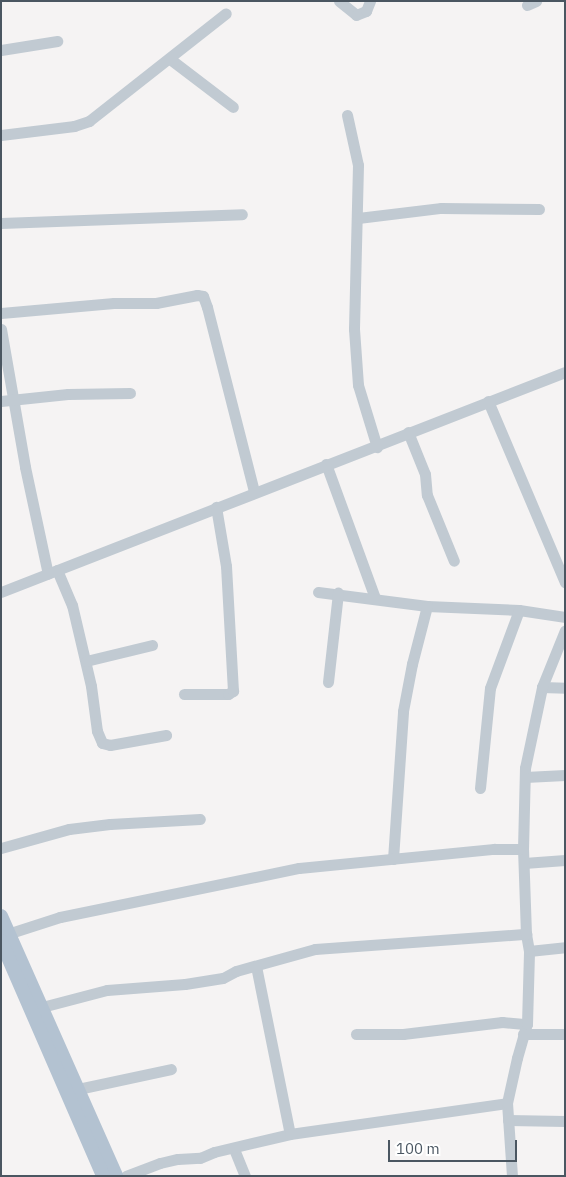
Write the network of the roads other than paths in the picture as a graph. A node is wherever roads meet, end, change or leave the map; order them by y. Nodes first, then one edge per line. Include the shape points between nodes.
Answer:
1 (340, 1) edge
2 (370, 1) edge
3 (226, 13) dead end
4 (57, 41) dead end
5 (1, 50) edge
6 (170, 59) junction
7 (234, 107) dead end
8 (347, 115) dead end
9 (1, 135) edge
10 (539, 209) dead end
11 (242, 214) dead end
12 (358, 218) junction
13 (1, 223) edge
14 (1, 313) edge
15 (1, 329) edge
16 (565, 372) edge
17 (130, 393) dead end
18 (13, 399) junction
19 (1, 401) edge
20 (488, 401) junction
21 (408, 432) junction
22 (377, 446) junction
23 (326, 464) junction
24 (254, 492) junction
25 (216, 508) junction
26 (454, 561) dead end
27 (52, 572) junction
28 (565, 582) edge
29 (1, 592) edge
30 (318, 592) dead end
31 (338, 593) junction
32 (375, 598) junction
33 (427, 606) junction
34 (519, 610) junction
35 (565, 617) edge
36 (565, 630) edge
37 (152, 644) dead end
38 (86, 661) junction
39 (328, 682) dead end
40 (542, 687) junction
41 (565, 688) edge
42 (184, 694) dead end
43 (166, 735) dead end
44 (565, 775) edge
45 (525, 777) junction
46 (480, 788) dead end
47 (200, 820) dead end
48 (1, 848) edge
49 (523, 850) junction
50 (393, 859) junction
51 (565, 860) edge
52 (524, 863) junction
53 (1, 916) edge
54 (526, 934) junction
55 (4, 936) edge
56 (565, 947) edge
57 (529, 951) junction
58 (256, 966) junction
59 (42, 1008) junction
60 (525, 1029) junction
61 (356, 1034) dead end
62 (565, 1034) edge
63 (171, 1069) dead end
64 (78, 1089) junction
65 (507, 1103) junction
66 (508, 1120) junction
67 (565, 1121) edge
68 (290, 1134) junction
69 (234, 1148) junction
70 (103, 1176) edge
71 (116, 1176) edge
72 (126, 1176) edge
73 (245, 1176) edge
74 (512, 1176) edge

1 - 2 street via 356,15 366,11
3 - 6 street
4 - 5 street
6 - 7 street
6 - 9 street via 89,121 74,126
8 - 12 street via 358,165
10 - 12 street via 441,208
11 - 13 street
12 - 22 street via 354,329 358,385
14 - 24 street via 114,303 156,303 203,296
15 - 18 street
16 - 20 street
17 - 18 street
18 - 19 street
18 - 27 street via 36,523
20 - 21 street
20 - 28 street
21 - 22 street
21 - 26 street via 425,474 427,495
22 - 23 street
23 - 24 street
23 - 32 street
24 - 25 street
25 - 27 street
25 - 42 street via 226,566 233,691 228,694
27 - 29 street
27 - 38 street via 72,605
30 - 31 street
31 - 32 street
31 - 39 street
32 - 33 street
33 - 34 street
33 - 50 street via 403,711
34 - 35 street
34 - 46 street via 490,688
36 - 40 street
37 - 38 street
38 - 43 street via 97,731 102,743 110,745
40 - 41 street
40 - 45 street
44 - 45 street
45 - 49 street
47 - 48 street via 68,829
49 - 50 street via 494,849
49 - 52 street
50 - 55 street via 299,868 69,915
51 - 52 street
52 - 54 street
53 - 55 main road
54 - 57 street
54 - 58 street via 337,946
55 - 59 main road
55 - 70 main road
56 - 57 street
57 - 60 street
58 - 59 street via 223,978 107,990
58 - 68 street
59 - 64 main road
60 - 61 street via 502,1022 403,1034
60 - 62 street
60 - 65 street
63 - 64 street
64 - 71 main road
65 - 66 street
65 - 68 street
66 - 67 street
66 - 74 street
68 - 69 street
69 - 72 street via 195,1159 169,1161
69 - 73 street

